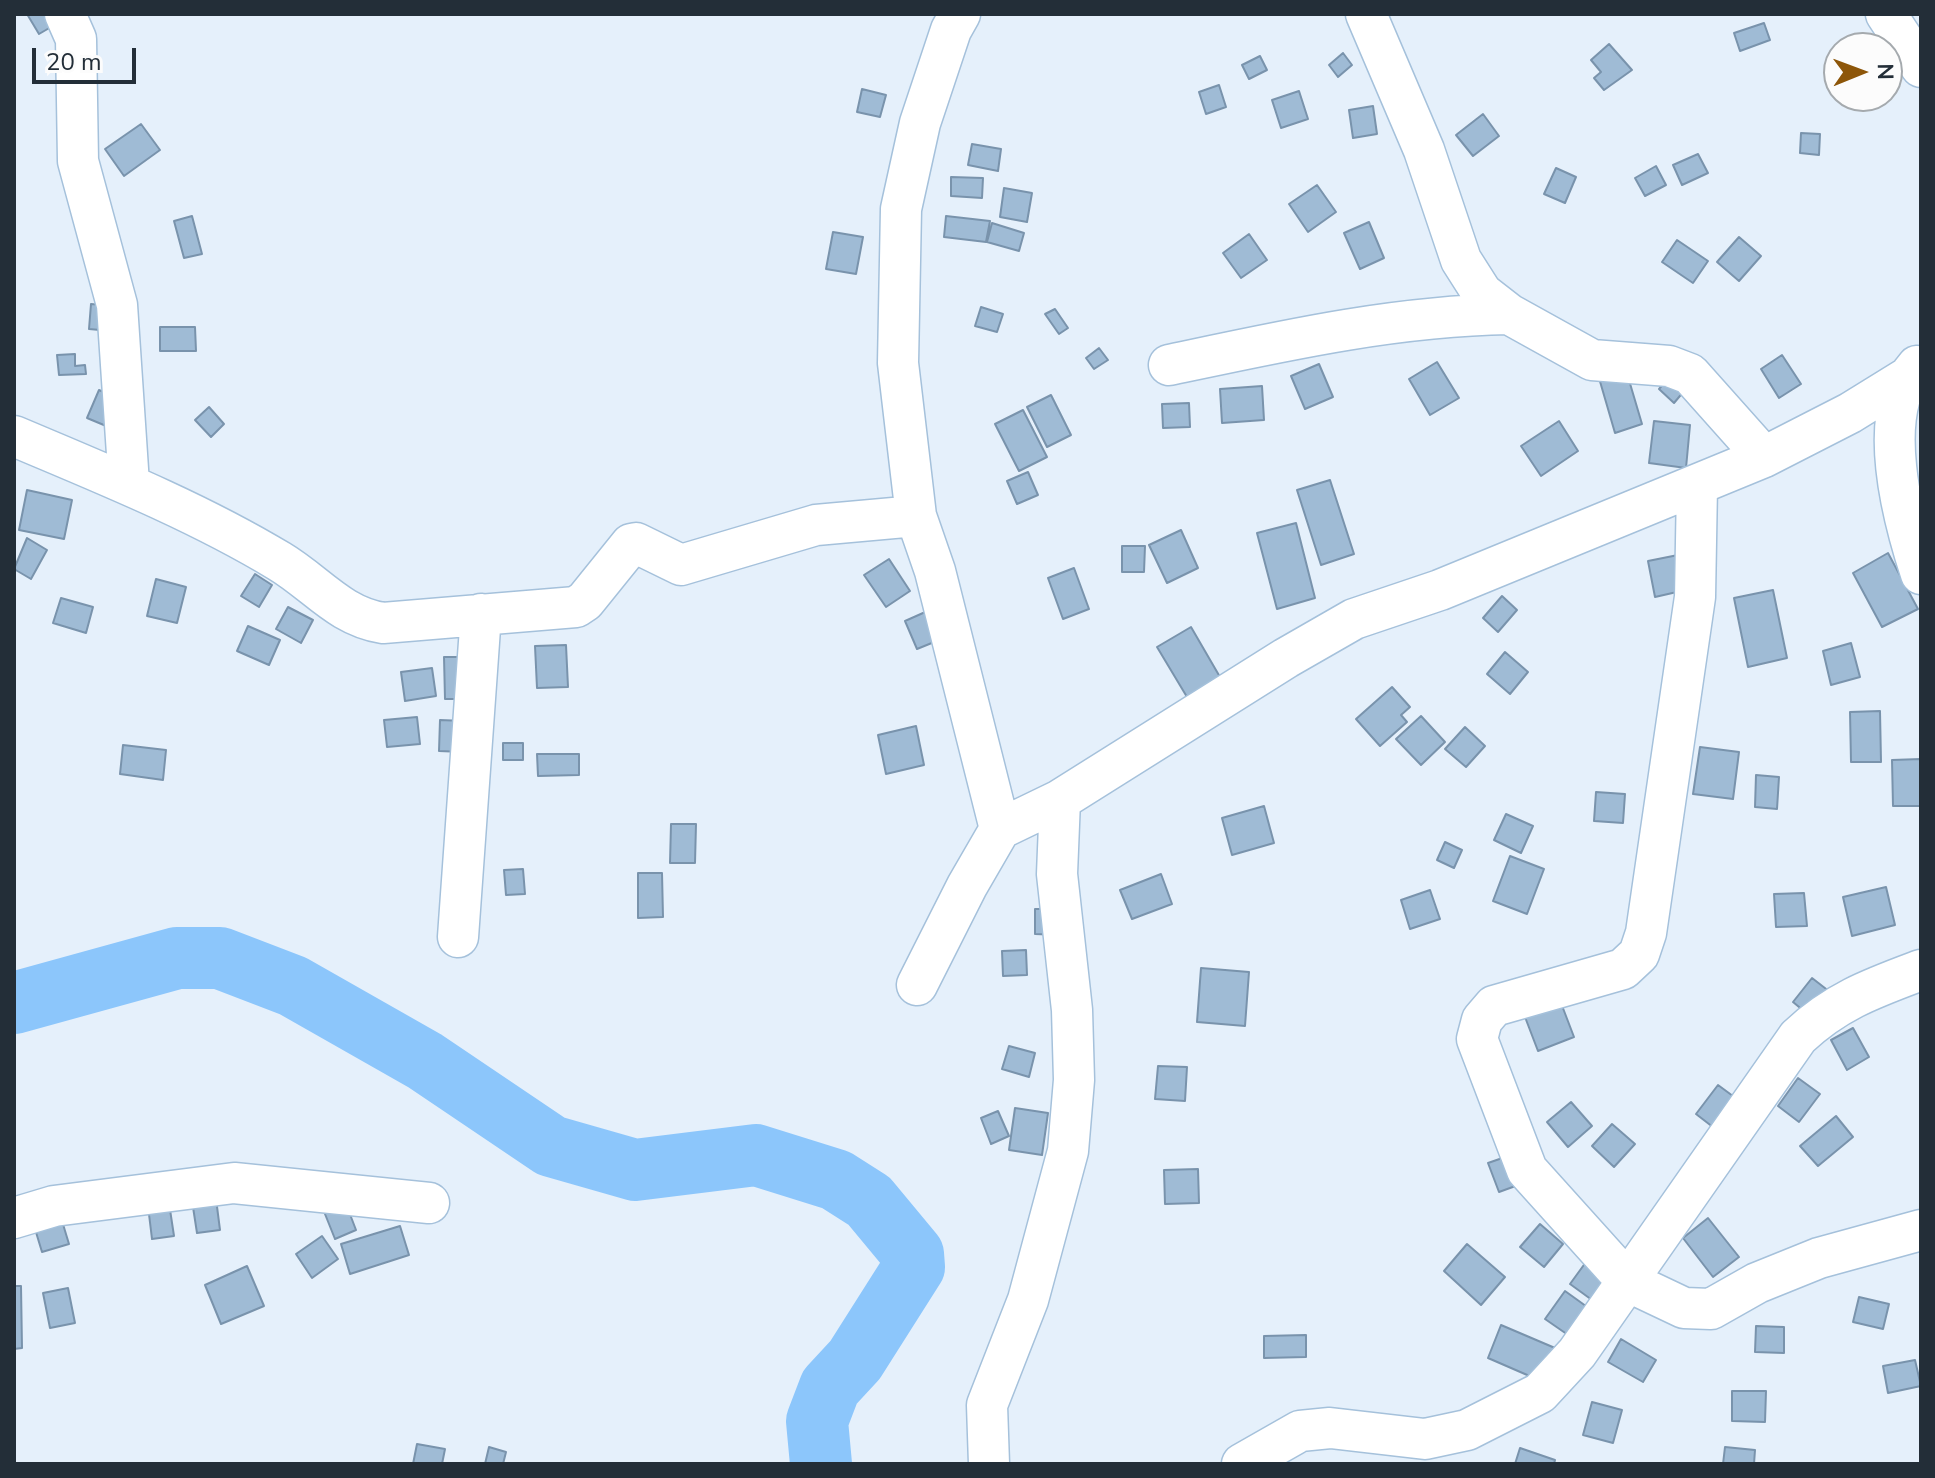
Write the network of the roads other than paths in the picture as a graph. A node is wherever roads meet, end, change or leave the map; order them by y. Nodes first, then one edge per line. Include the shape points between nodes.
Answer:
1 (65, 14) edge
2 (960, 14) edge
3 (1366, 14) edge
4 (1886, 14) edge
5 (1921, 67) edge
6 (1509, 314) junction
7 (1169, 365) dead end
8 (1913, 370) edge
9 (14, 436) edge
10 (1764, 457) junction
11 (129, 484) junction
12 (1697, 486) junction
13 (916, 516) junction
14 (1921, 574) edge
15 (481, 614) junction
16 (1060, 800) junction
17 (1000, 829) junction
18 (458, 937) dead end
19 (1921, 970) edge
20 (917, 985) dead end
21 (429, 1203) dead end
22 (14, 1218) edge
23 (1921, 1230) edge
24 (1627, 1281) junction
25 (989, 1464) edge
26 (1242, 1464) edge

1 - 11 street via 76,39 78,161 117,305
2 - 13 street via 920,123 901,209 898,363
3 - 6 street via 1424,150 1461,260 1482,293
4 - 5 street
6 - 7 street via 1453,315 1331,330
6 - 10 street via 1592,360 1669,366 1690,374
8 - 10 street via 1850,413
8 - 14 street via 1894,438 1906,528
9 - 11 street
10 - 12 street
11 - 15 street via 281,562 363,620 383,623
12 - 16 street via 1440,590 1354,619
12 - 24 street via 1695,597 1639,954 1623,969 1494,1006 1482,1020 1477,1039 1527,1170
13 - 15 street via 816,525 681,565 642,544 631,544 576,607
13 - 17 street via 939,586
15 - 18 street
16 - 17 street
16 - 25 street via 1057,874 1073,1052 1068,1151 1028,1300 987,1405
17 - 20 street
19 - 24 street via 1855,995 1824,1012 1798,1037
21 - 22 street via 234,1183 54,1206
23 - 24 street via 1819,1258 1711,1309 1684,1308
24 - 26 street via 1577,1353 1540,1393 1467,1430 1425,1439 1330,1428 1300,1431

